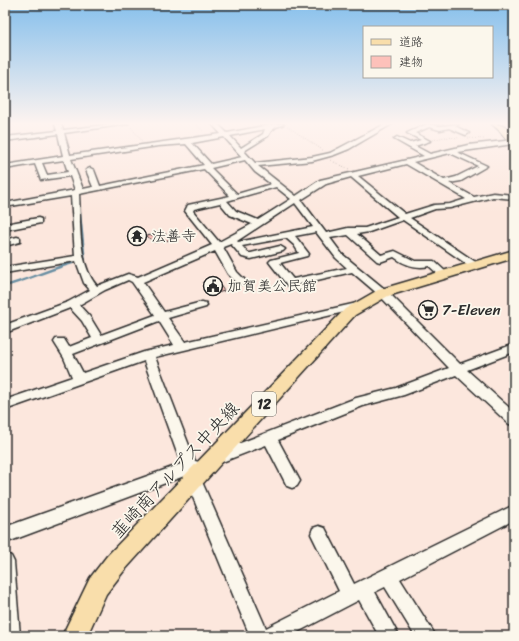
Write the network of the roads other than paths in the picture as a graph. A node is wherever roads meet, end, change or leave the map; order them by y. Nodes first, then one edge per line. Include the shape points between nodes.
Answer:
1 (67, 154) edge
2 (97, 154) edge
3 (197, 154) edge
4 (243, 154) edge
5 (250, 154) edge
6 (332, 154) edge
7 (425, 154) edge
8 (438, 154) edge
9 (457, 154) edge
10 (429, 156) junction
11 (68, 158) junction
12 (246, 158) junction
13 (38, 162) junction
14 (408, 162) junction
15 (207, 166) junction
16 (5, 167) edge
17 (90, 170) dead end
18 (72, 173) junction
19 (355, 174) junction
20 (444, 182) junction
21 (278, 184) junction
22 (97, 189) junction
23 (78, 193) junction
24 (236, 197) junction
25 (514, 197) edge
26 (296, 199) junction
27 (222, 200) junction
28 (473, 200) junction
29 (5, 205) edge
30 (403, 217) junction
31 (38, 221) dead end
32 (258, 223) junction
33 (5, 227) edge
34 (348, 231) junction
35 (320, 232) junction
36 (287, 235) junction
37 (17, 240) dead end
38 (234, 242) junction
39 (5, 243) edge
40 (218, 247) junction
41 (280, 249) dead end
42 (514, 254) edge
43 (80, 260) junction
44 (474, 265) junction
45 (354, 269) junction
46 (5, 270) edge
47 (443, 274) junction
48 (137, 281) junction
49 (242, 282) dead end
50 (96, 291) junction
51 (382, 293) junction
52 (72, 304) junction
53 (202, 306) dead end
54 (357, 306) junction
55 (160, 317) junction
56 (5, 328) edge
57 (99, 341) junction
58 (182, 347) junction
59 (514, 348) edge
60 (148, 355) junction
61 (458, 370) junction
62 (79, 379) junction
63 (5, 405) edge
64 (514, 420) edge
65 (270, 438) junction
66 (199, 469) junction
67 (292, 481) dead end
68 (514, 512) edge
69 (319, 534) dead end
70 (5, 535) edge
71 (5, 562) edge
72 (388, 576) junction
73 (356, 592) junction
74 (10, 636) edge
75 (74, 636) edge
76 (260, 636) edge
77 (270, 636) edge
78 (389, 636) edge
79 (426, 636) edge

1 - 11 street
2 - 11 street
3 - 15 street
4 - 12 street
5 - 12 street
6 - 12 street via 302,162
7 - 10 street
8 - 10 street
9 - 20 street via 484,166 458,179
10 - 14 street
11 - 13 street
11 - 18 street
12 - 15 street
12 - 21 street
13 - 16 street
13 - 18 street via 44,178
14 - 19 street
14 - 20 street
15 - 22 street
15 - 24 street
17 - 22 street
18 - 23 street
19 - 26 street via 323,182
19 - 30 street
20 - 28 street
21 - 24 street
21 - 26 street
22 - 23 street
23 - 29 street
23 - 43 street
24 - 27 street
25 - 28 street via 494,195
26 - 32 street
26 - 35 street
27 - 32 street via 233,213
27 - 40 street via 191,207 189,211
28 - 30 street via 434,207
30 - 34 street via 366,230
30 - 44 street via 423,233
31 - 33 street
32 - 38 street
34 - 35 street
34 - 47 street via 380,259 395,254 409,263 421,266 431,263
35 - 36 street
35 - 45 street via 339,256
36 - 38 street
36 - 45 street via 299,245 304,254 274,262 291,283
37 - 39 street
38 - 40 street
38 - 41 street via 245,255 251,256
40 - 48 street
40 - 49 street via 233,274
42 - 44 main road, 韮崎南アルプス中央線 / 12
43 - 46 street
43 - 50 street via 90,286
44 - 47 main road, 韮崎南アルプス中央線 / 12
45 - 51 street
47 - 51 main road, 韮崎南アルプス中央線 / 12
48 - 50 street via 128,277
48 - 55 street
50 - 52 street
51 - 54 main road, 韮崎南アルプス中央線 / 12
51 - 61 street
52 - 56 street
52 - 57 street via 86,319
53 - 55 street
54 - 58 street
54 - 66 main road, 韮崎南アルプス中央線 / 12
55 - 57 street
55 - 58 street
57 - 62 street via 63,347
58 - 60 street
59 - 61 street
60 - 62 street
60 - 66 street
61 - 64 street
61 - 65 street via 404,391 361,402
62 - 63 street
65 - 66 street
65 - 67 street
66 - 70 street
66 - 75 main road, 韮崎南アルプス中央線 / 12 via 114,564 98,586
66 - 76 street
68 - 72 street
69 - 73 street
71 - 74 street
72 - 73 street
72 - 79 street
73 - 77 street
73 - 78 street

